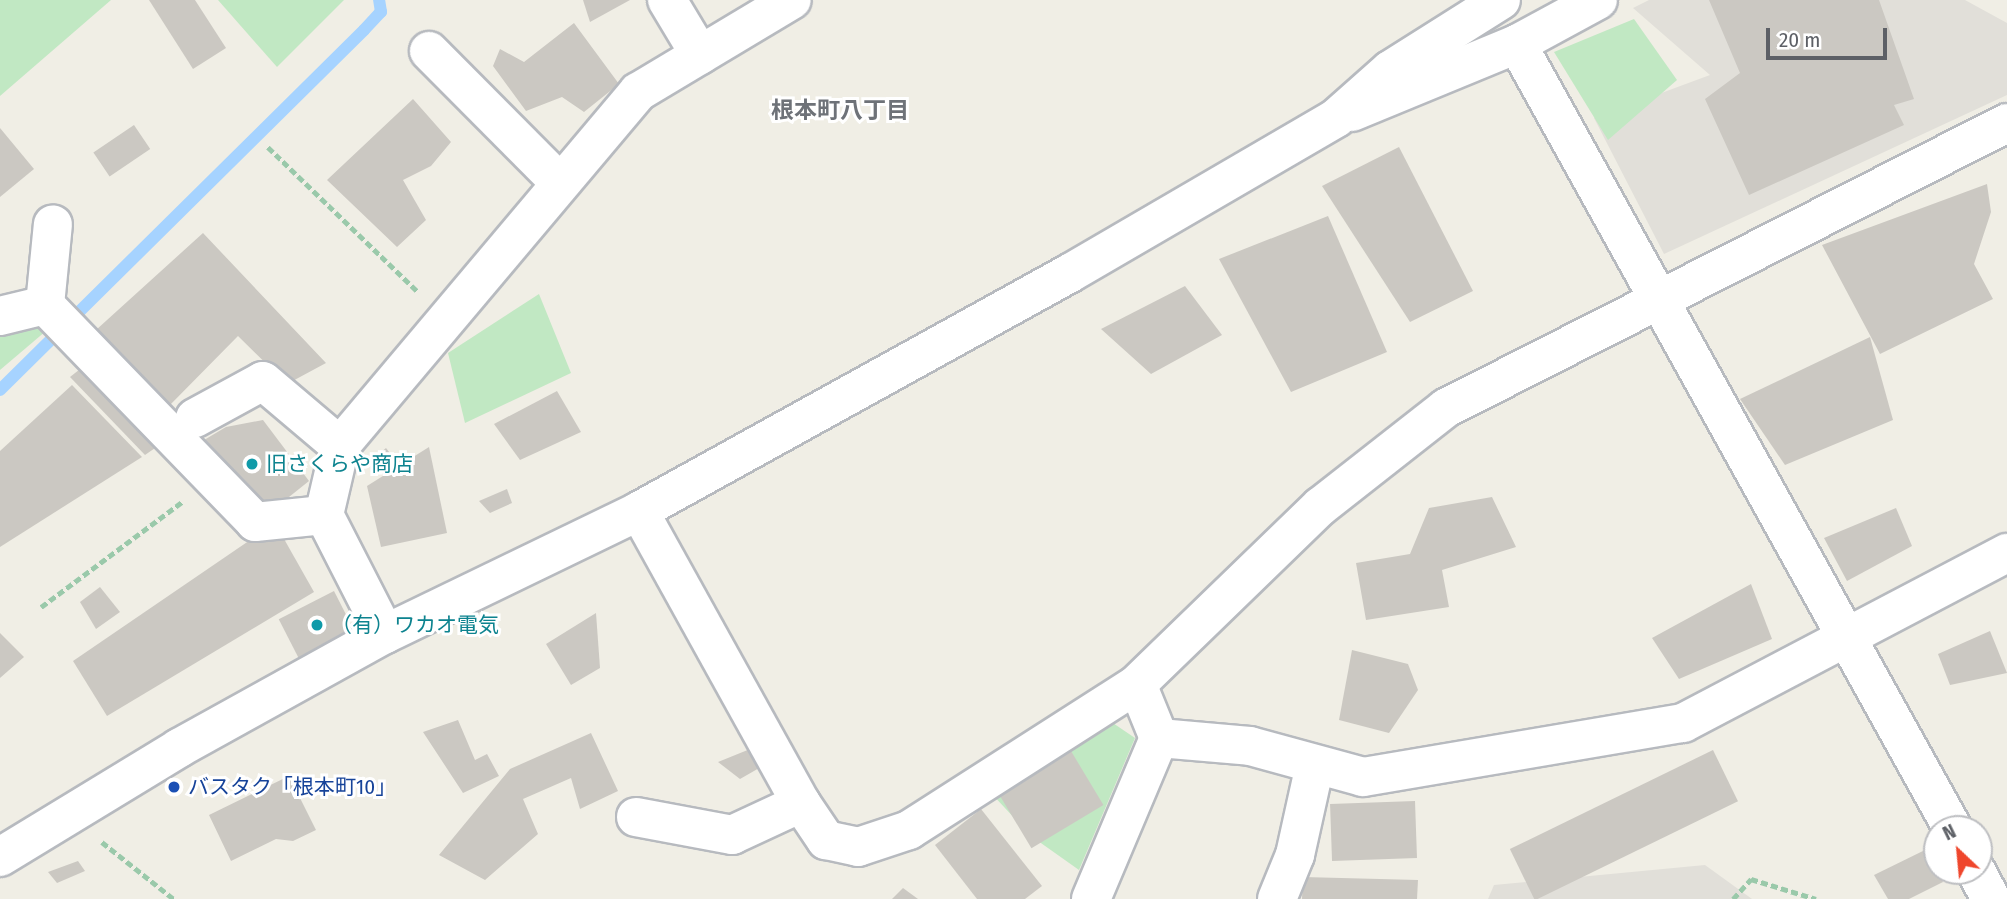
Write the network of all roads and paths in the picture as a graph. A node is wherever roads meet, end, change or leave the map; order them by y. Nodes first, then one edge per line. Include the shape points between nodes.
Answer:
1 (667, 0) edge
2 (792, 0) edge
3 (1598, 0) edge
4 (1493, 2) edge
5 (1517, 44) junction
6 (429, 51) dead end
7 (700, 55) junction
8 (1336, 118) junction
9 (2005, 129) edge
10 (268, 147) dead end
11 (560, 183) junction
12 (53, 223) dead end
13 (1657, 302) junction
14 (46, 305) junction
15 (0, 316) edge
16 (445, 318) junction
17 (195, 418) dead end
18 (341, 446) junction
19 (210, 481) junction
20 (639, 511) junction
21 (324, 515) junction
22 (2007, 553) edge
23 (41, 607) dead end
24 (385, 634) junction
25 (1851, 639) junction
26 (1137, 684) junction
27 (1159, 738) junction
28 (1315, 765) junction
29 (801, 803) junction
30 (74, 810) junction
31 (1945, 815) edge
32 (636, 817) dead end
33 (0, 857) edge
34 (174, 899) edge
35 (1091, 899) edge
36 (1277, 899) edge
37 (1733, 899) edge
38 (1816, 899) edge

1 - 7 street
2 - 7 street
3 - 5 street
4 - 8 street via 1390,70
5 - 8 street
5 - 13 street
6 - 11 street
7 - 11 street via 638,92
8 - 20 street
9 - 13 street
10 - 16 path
11 - 16 street
12 - 14 street
13 - 25 street
13 - 26 street via 1446,408 1321,506
14 - 15 street
14 - 19 street
16 - 18 street
17 - 18 street via 263,381
18 - 21 street
19 - 21 street via 254,522
19 - 23 path
20 - 24 street
20 - 29 street
21 - 24 street
22 - 25 street
24 - 30 street
25 - 28 street via 1683,723 1363,777
25 - 31 street
26 - 27 street
26 - 29 street via 909,830 858,847 826,840
27 - 28 street via 1250,746
27 - 35 street
28 - 36 street via 1295,855
29 - 32 street via 733,835
30 - 33 street
30 - 34 path via 99,839
37 - 38 path via 1751,879

